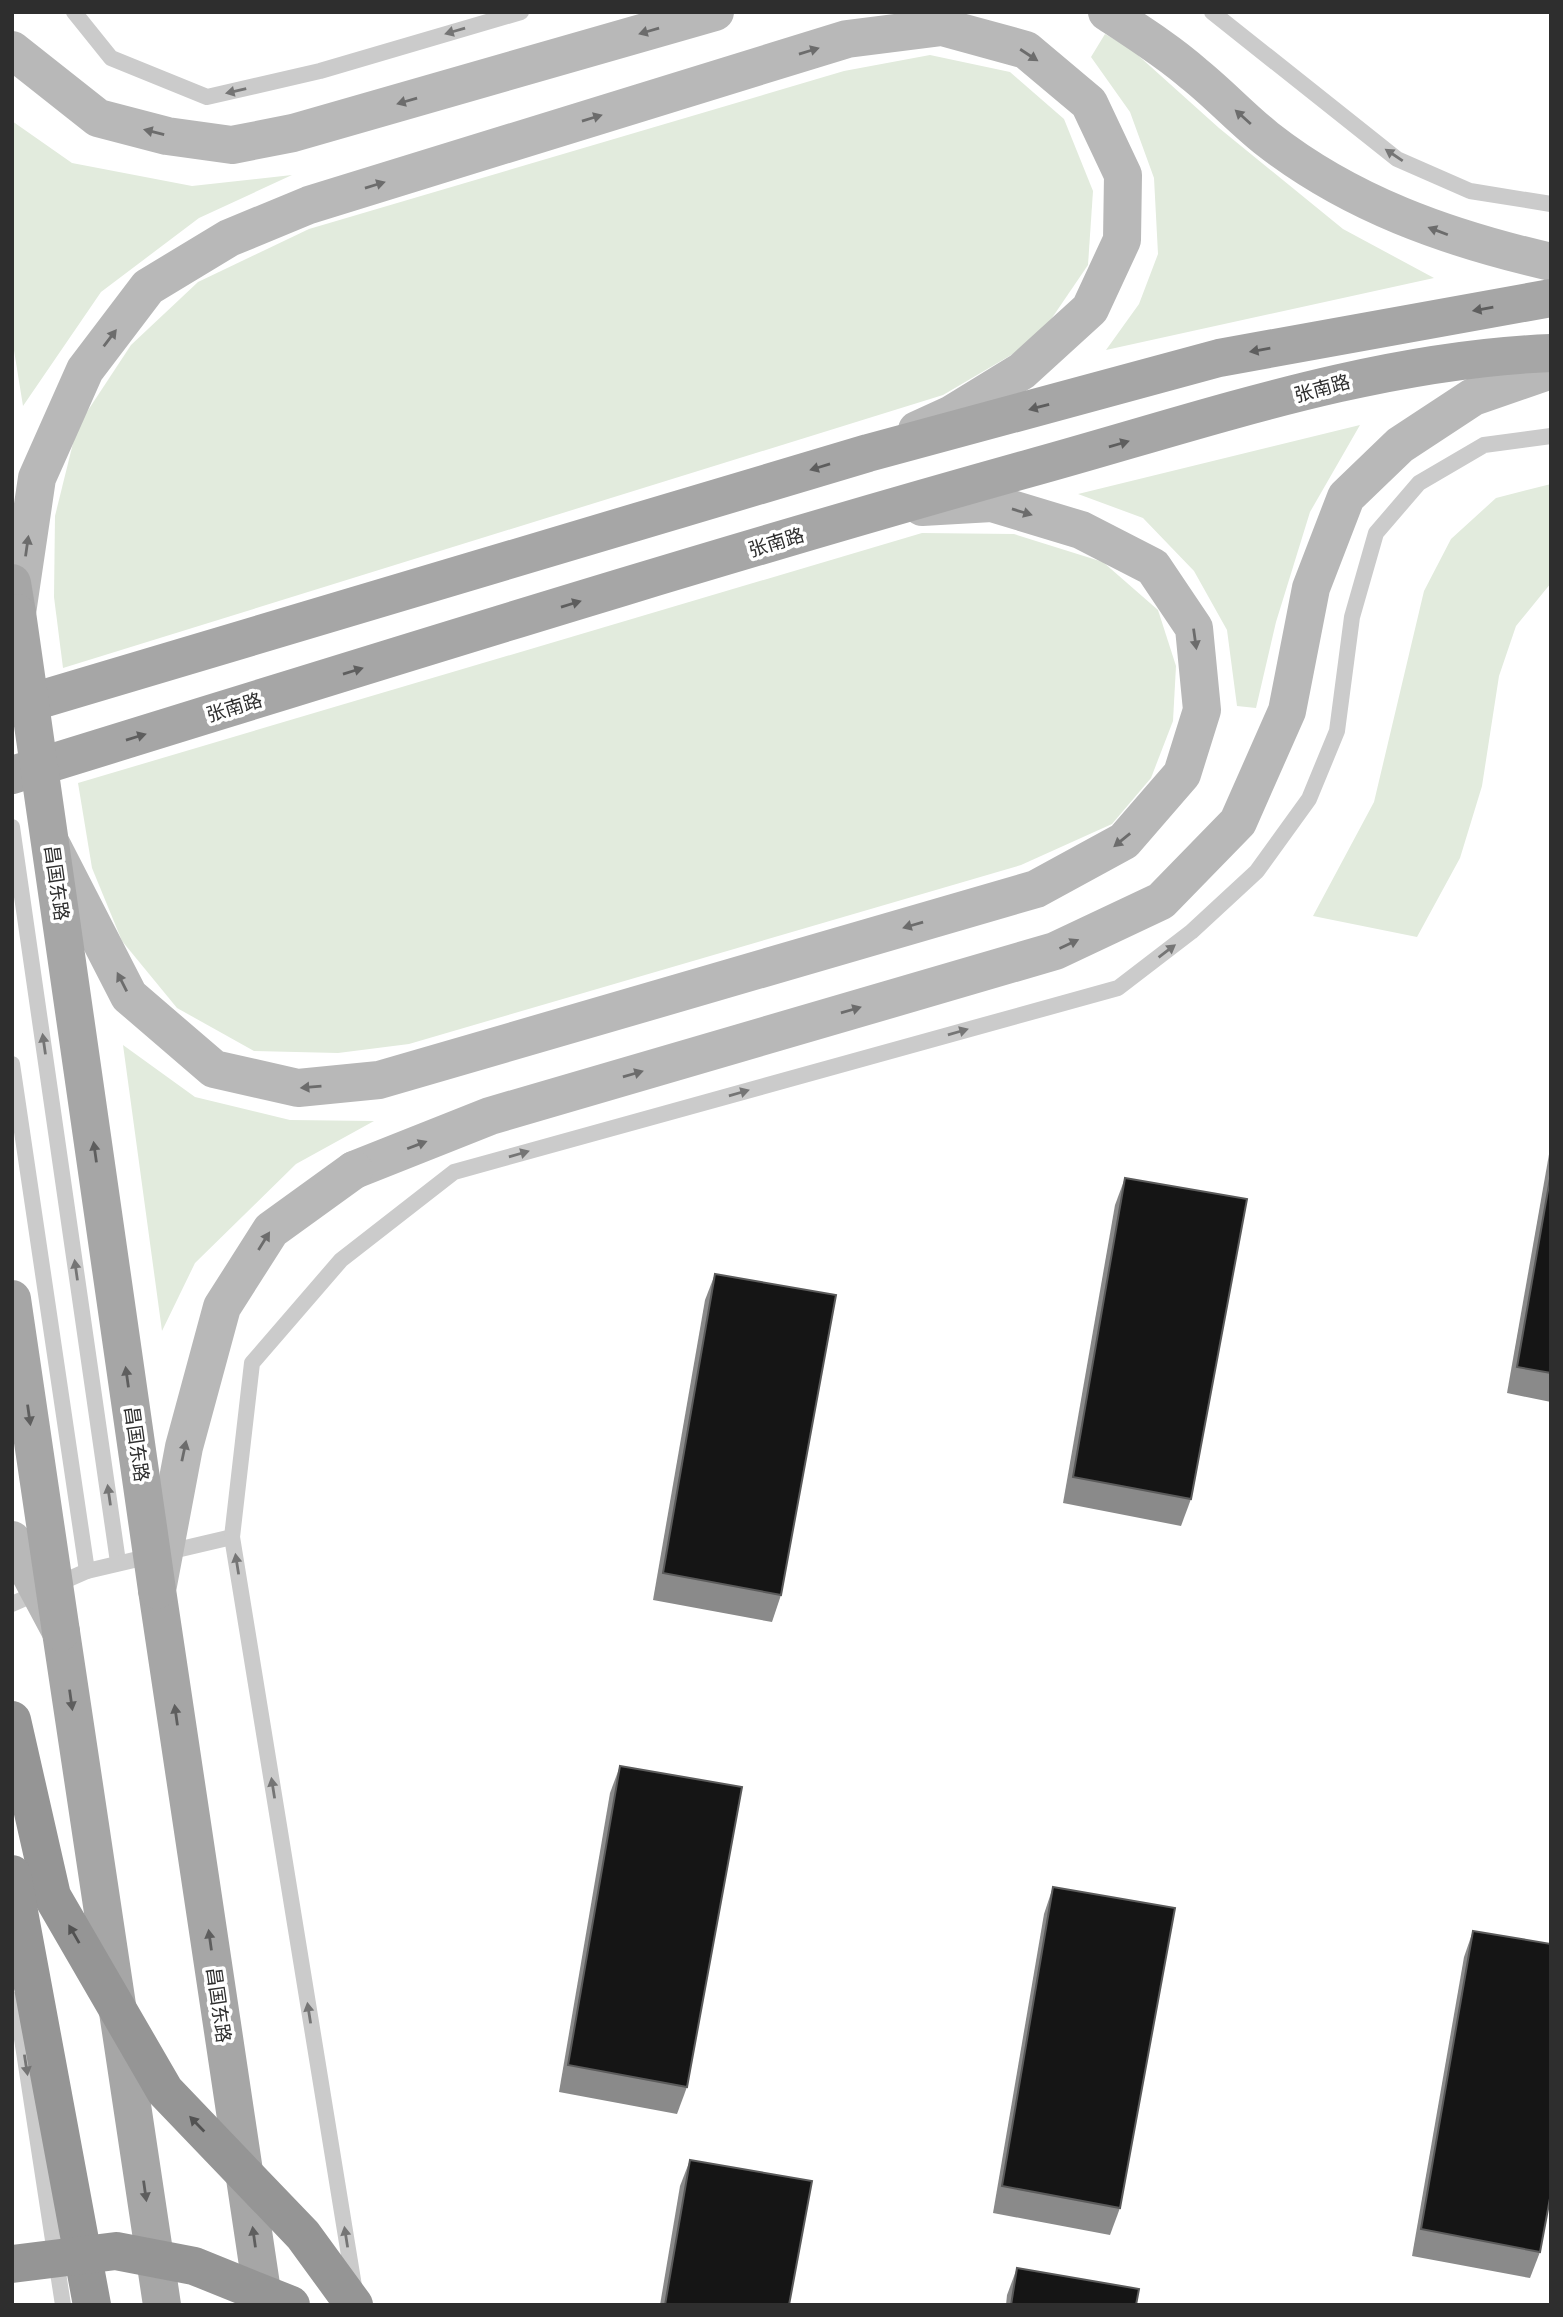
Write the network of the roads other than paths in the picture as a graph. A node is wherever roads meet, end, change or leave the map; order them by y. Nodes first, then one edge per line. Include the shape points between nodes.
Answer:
1 (74, 12) edge
2 (521, 12) edge
3 (715, 12) edge
4 (1107, 12) edge
5 (1212, 12) edge
6 (12, 50) edge
7 (1551, 204) edge
8 (1551, 262) edge
9 (1551, 298) edge
10 (1551, 353) edge
11 (1551, 370) edge
12 (1551, 436) edge
13 (868, 453) junction
14 (881, 510) junction
15 (15, 598) edge
16 (12, 708) edge
17 (12, 775) edge
18 (12, 827) edge
19 (52, 845) junction
20 (12, 1064) edge
21 (12, 1299) edge
22 (232, 1537) junction
23 (12, 1540) edge
24 (118, 1562) junction
25 (87, 1572) junction
26 (157, 1590) junction
27 (12, 1604) edge
28 (61, 1632) junction
29 (12, 1720) edge
30 (12, 1874) edge
31 (14, 1987) dead end
32 (12, 2264) edge
33 (63, 2305) edge
34 (92, 2305) edge
35 (162, 2305) edge
36 (264, 2305) edge
37 (291, 2305) edge
38 (355, 2305) edge

2 -> 1 lane via 320,71 207,97 111,58
3 -> 6 main road via 293,134 232,145 167,136 98,118
8 -> 4 main road via 1448,235 1368,203 1265,137 1192,72
7 -> 5 lane via 1470,191 1397,159
9 -> 13 main road via 1219,358
14 -> 10 main road, 张南路 via 1352,379
26 -> 11 main road, bridge via 184,1447 222,1307 271,1230 354,1170 490,1116 1055,951 1161,901 1238,822 1287,711 1311,588 1346,497 1400,445 1473,397
22 -> 12 lane via 252,1363 341,1260 454,1172 1118,988 1191,932 1257,872 1309,799 1337,731 1352,617 1376,533 1419,483 1484,445
15 -> 13 main road via 37,478 85,370 148,287 229,238 309,205 847,39 942,27 1026,50 1089,103 1123,175 1122,240 1090,309 1022,371 952,414
13 -> 16 main road
17 -> 14 main road, 张南路
14 -> 19 main road via 992,503 1081,530 1153,568 1194,628 1202,710 1182,774 1124,841 1036,889 379,1080 298,1088 214,1069 129,996
15 - 19 main road, 昌国东路, bridge
24 -> 18 lane
26 -> 19 main road, 昌国东路, bridge
20 - 25 lane
21 -> 28 main road, bridge
22 - 24 lane
38 -> 22 lane
23 - 28 main road, bridge
24 - 25 lane
25 - 27 lane
36 -> 26 main road, 昌国东路
28 -> 35 main road
38 -> 29 highway via 303,2235 165,2091 52,1896
30 - 34 highway
31 -> 33 lane
32 - 37 highway, bridge via 116,2251 194,2266

